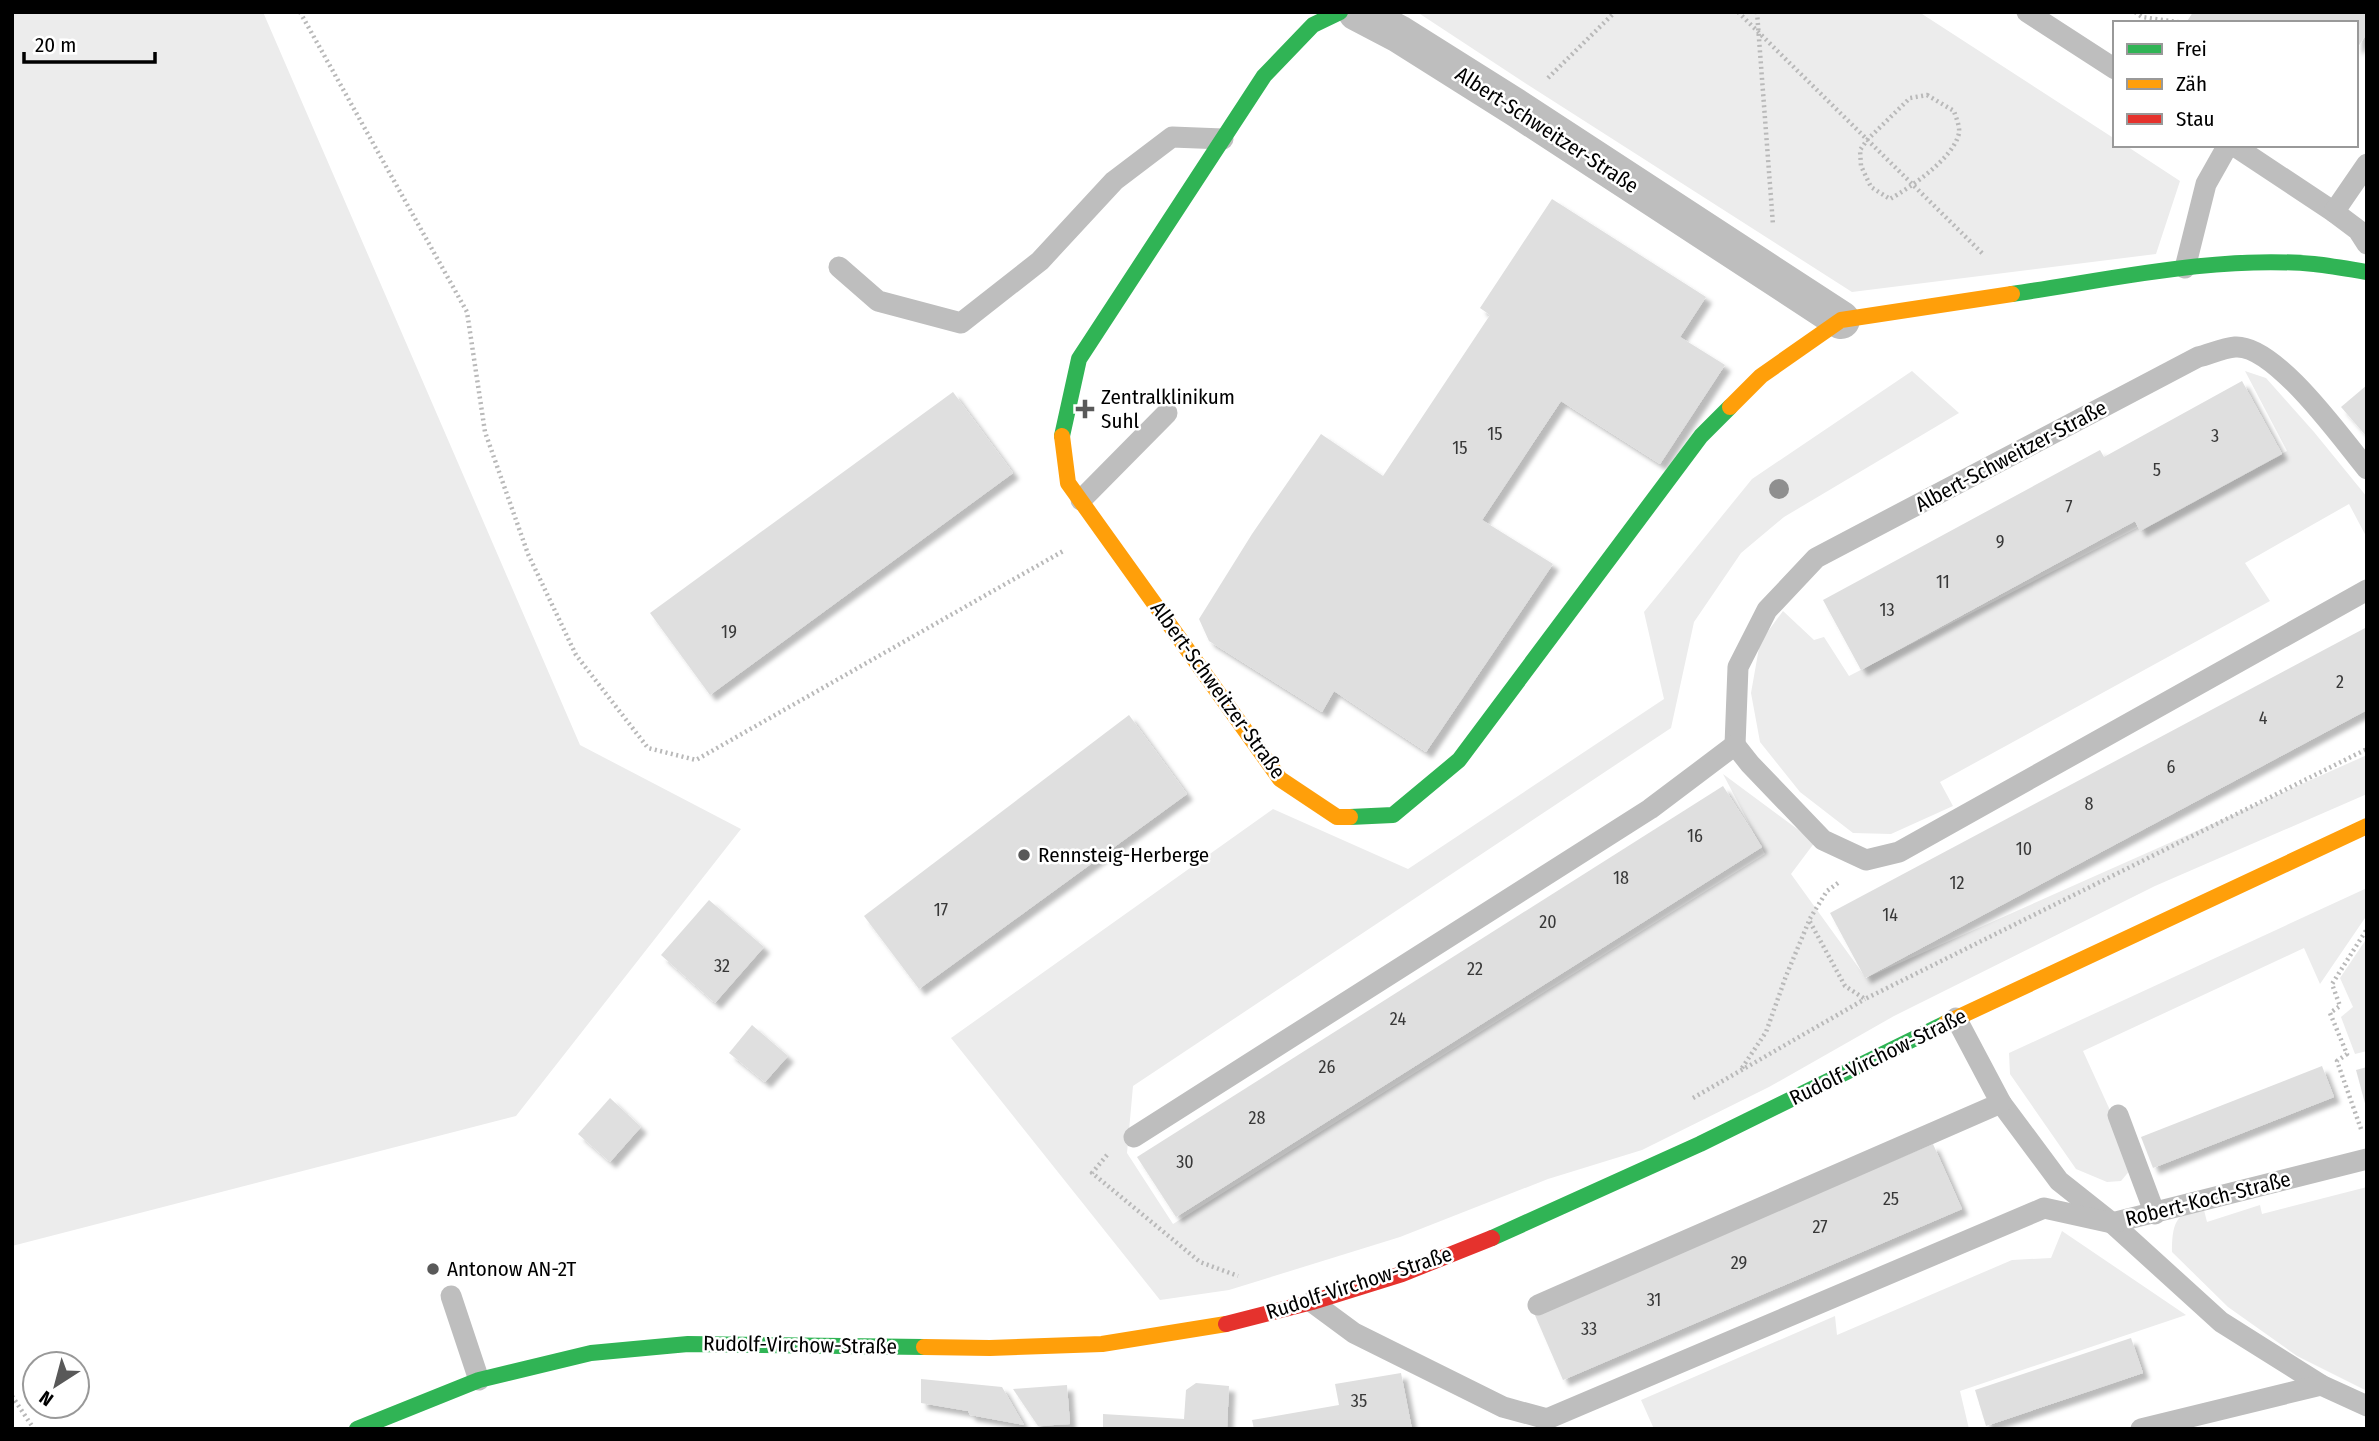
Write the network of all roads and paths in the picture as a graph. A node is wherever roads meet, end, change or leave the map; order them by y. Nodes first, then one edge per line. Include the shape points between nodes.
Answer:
1 (300, 12) edge
2 (1340, 12) edge
3 (1357, 12) edge
4 (1615, 12) edge
5 (1738, 12) edge
6 (1757, 12) edge
7 (2027, 12) edge
8 (2135, 12) edge
9 (2170, 21) edge
10 (1758, 32) junction
11 (2113, 68) edge
12 (1518, 109) junction
13 (1223, 139) junction
14 (1867, 140) junction
15 (2229, 147) edge
16 (2233, 147) edge
17 (2367, 164) edge
18 (1913, 186) junction
19 (2334, 212) junction
20 (2367, 243) edge
21 (839, 267) dead end
22 (2185, 268) junction
23 (2367, 272) edge
24 (1777, 278) junction
25 (2022, 293) junction
26 (1841, 320) junction
27 (1167, 413) dead end
28 (2367, 469) edge
29 (1081, 500) junction
30 (1101, 530) junction
31 (2367, 590) edge
32 (1735, 745) junction
33 (2367, 749) edge
34 (2367, 826) edge
35 (1866, 860) junction
36 (1809, 920) junction
37 (2367, 929) edge
38 (1956, 1018) junction
39 (1741, 1069) dead end
40 (2001, 1103) junction
41 (2118, 1115) dead end
42 (2362, 1134) dead end
43 (1134, 1137) joint
44 (2367, 1159) edge
45 (2155, 1214) junction
46 (2112, 1223) junction
47 (1246, 1279) dead end
48 (451, 1296) dead end
49 (1312, 1302) junction
50 (1538, 1305) dead end
51 (480, 1380) junction
52 (2321, 1385) junction
53 (12, 1396) edge
54 (2367, 1406) edge
55 (34, 1429) edge
56 (357, 1429) edge
57 (2141, 1429) edge

1 - 30 path via 467,312 485,432 528,554 576,655 648,748 696,760
2 - 13 street, Albert-Schweitzer-Straße via 1313,25 1264,76
3 - 12 street, Albert-Schweitzer-Straße
4 - 12 path
5 - 10 path
6 - 10 path
7 - 11 lane
8 - 9 path
10 - 14 path
10 - 24 path
12 - 24 street, Albert-Schweitzer-Straße
13 - 21 lane via 1172,137 1114,181 1040,261 961,323 878,301
13 - 29 street, Albert-Schweitzer-Straße via 1079,359 1062,435 1068,483
14 - 18 path
14 - 18 path via 1860,150 1861,166 1871,187 1890,199
14 - 18 path via 1910,98 1927,95 1954,111 1960,131 1953,147
15 - 22 lane via 2206,184
16 - 19 lane
17 - 19 lane
18 - 25 path
19 - 20 lane
22 - 23 street, Albert-Schweitzer-Straße via 2313,264
22 - 25 street, Albert-Schweitzer-Straße
24 - 26 street, Albert-Schweitzer-Straße
25 - 26 street, Albert-Schweitzer-Straße
26 - 30 street, Albert-Schweitzer-Straße via 1761,376 1701,436 1459,760 1393,815 1337,817 1280,779
27 - 29 lane
28 - 32 lane, Albert-Schweitzer-Straße via 2285,371 2255,352 2236,347 2198,357 1816,558 1768,610 1738,667
29 - 30 street, Albert-Schweitzer-Straße
31 - 35 lane via 1899,852
32 - 35 lane via 1823,840
32 - 43 lane via 1650,810
33 - 36 path via 1865,999 1845,986
34 - 38 street, Rudolf-Virchow-Straße
35 - 36 path via 1827,891
36 - 39 path via 1766,1032
37 - 42 path via 2332,984 2340,1006 2330,1013 2347,1054 2337,1061
38 - 40 lane
38 - 49 street, Rudolf-Virchow-Straße via 1700,1144 1500,1235 1402,1274
40 - 46 lane via 2059,1181
40 - 50 lane
41 - 45 lane
43 - 47 path via 1105,1156 1092,1173 1200,1262
44 - 45 lane, Robert-Koch-Straße
45 - 46 lane, Robert-Koch-Straße
46 - 49 lane via 2044,1208 1547,1419 1503,1407 1354,1333
46 - 52 lane, Robert-Koch-Straße via 2221,1322
48 - 51 lane
49 - 51 street, Rudolf-Virchow-Straße via 1215,1327 1102,1344 989,1348 688,1344 591,1353
51 - 56 street, Rudolf-Virchow-Straße
52 - 54 lane, Robert-Koch-Straße
52 - 57 lane
53 - 55 path

